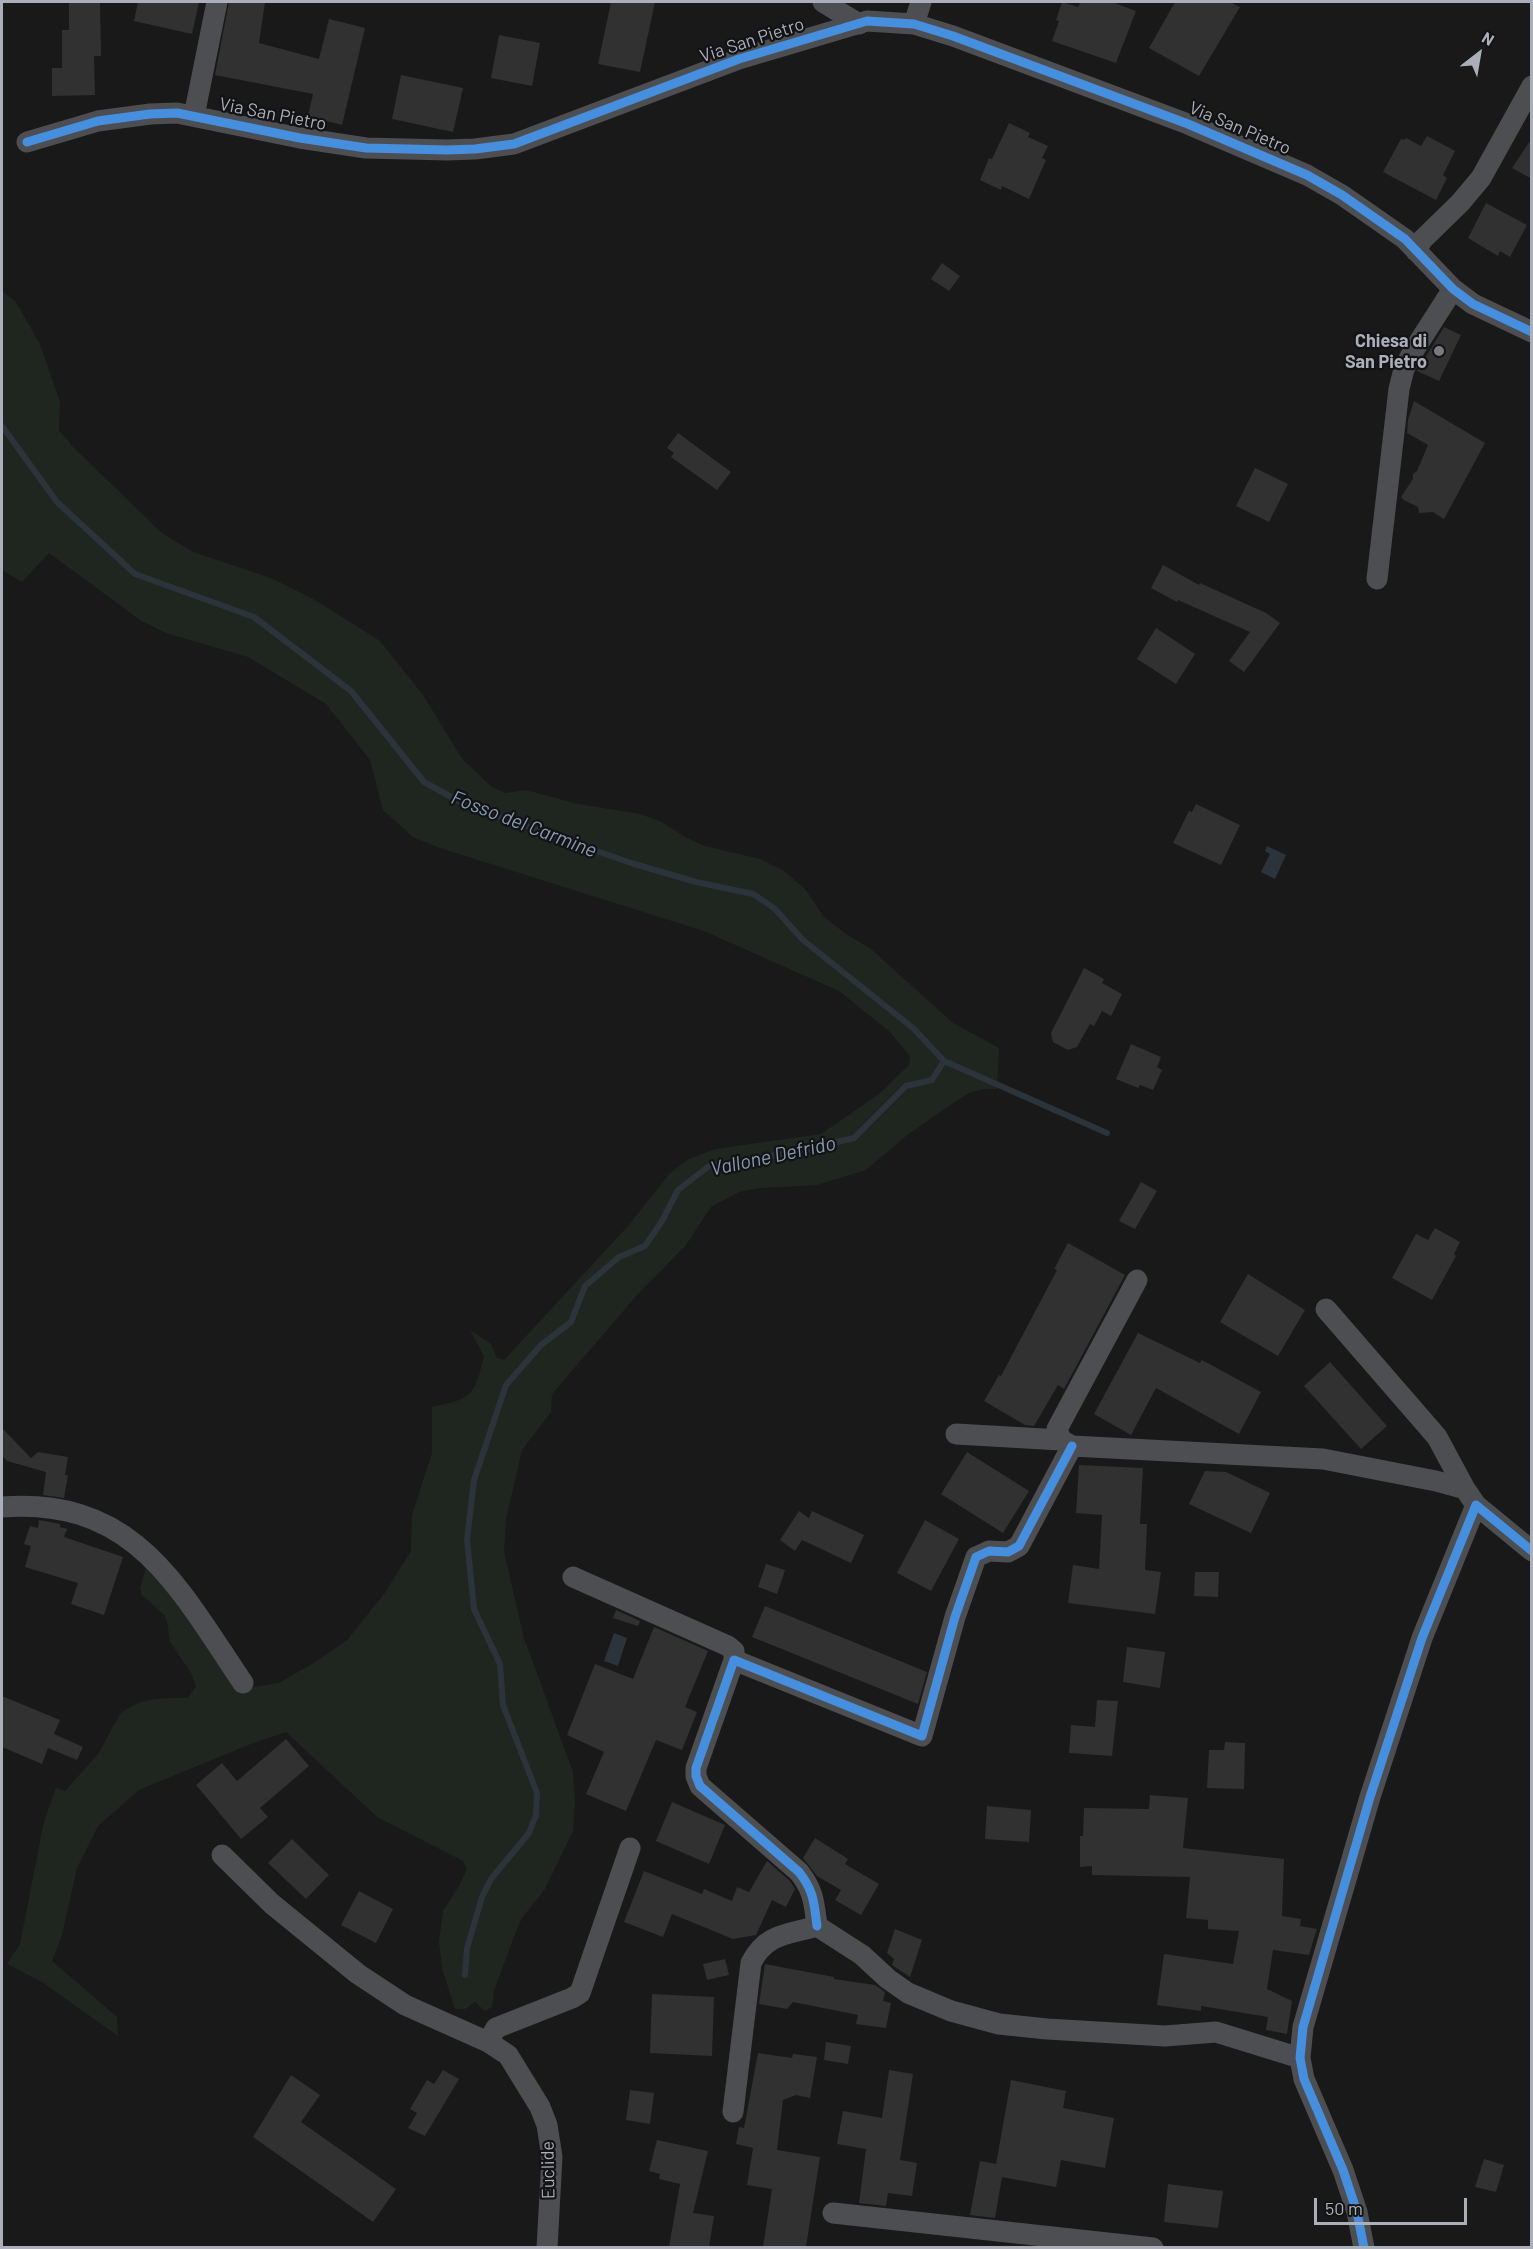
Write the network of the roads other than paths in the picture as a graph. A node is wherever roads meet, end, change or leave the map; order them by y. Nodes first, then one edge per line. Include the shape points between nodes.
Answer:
1 (217, 2) edge
2 (824, 2) edge
3 (921, 2) edge
4 (859, 24) junction
5 (914, 24) junction
6 (1532, 86) edge
7 (194, 116) junction
8 (27, 142) dead end
9 (1416, 251) junction
10 (1453, 289) junction
11 (1532, 332) edge
12 (1377, 579) dead end
13 (1137, 1280) dead end
14 (1326, 1309) dead end
15 (956, 1434) dead end
16 (1066, 1443) junction
17 (1470, 1497) junction
18 (2, 1507) edge
19 (1532, 1551) edge
20 (573, 1577) dead end
21 (734, 1660) junction
22 (243, 1683) dead end
23 (630, 1848) dead end
24 (222, 1855) dead end
25 (817, 1926) junction
26 (488, 2042) junction
27 (1300, 2058) junction
28 (733, 2112) dead end
29 (832, 2213) dead end
30 (1118, 2246) edge
31 (547, 2247) edge
32 (1154, 2247) edge
33 (1364, 2247) edge

1 - 7 street
2 - 4 street
3 - 5 street
4 - 5 street, Via San Pietro
4 - 7 street, Via San Pietro via 739,58 514,144 447,150 366,148
5 - 9 street, Via San Pietro via 1188,124 1307,174 1342,195
6 - 9 street via 1481,178
7 - 8 street, Via San Pietro via 150,114 98,121
9 - 10 street, Via San Pietro
10 - 11 street, Via San Pietro via 1473,304
10 - 12 street via 1404,369
13 - 16 street via 1057,1429
14 - 17 street via 1437,1437
15 - 16 street
16 - 17 street via 1323,1459 1436,1481
16 - 21 street via 1019,1546 1008,1552 989,1551 976,1557 922,1736
17 - 19 street
17 - 27 street via 1370,1797 1303,2027
18 - 22 street via 54,1508 81,1514 115,1529 145,1551 175,1582
20 - 21 street via 728,1646 734,1651
21 - 25 street via 696,1768 699,1786 799,1872 814,1896
23 - 26 street via 580,1993 496,2028
24 - 26 street, Euclide via 272,1904 358,1974 405,2005
25 - 27 street via 862,1955 908,1993 951,2011 999,2024 1047,2030 1165,2036 1216,2032
25 - 28 street via 772,1939 759,1948 751,1963
26 - 31 street, Euclide via 508,2055 547,2125 552,2157
27 - 33 street via 1304,2079 1358,2212
29 - 30 street
30 - 32 street

